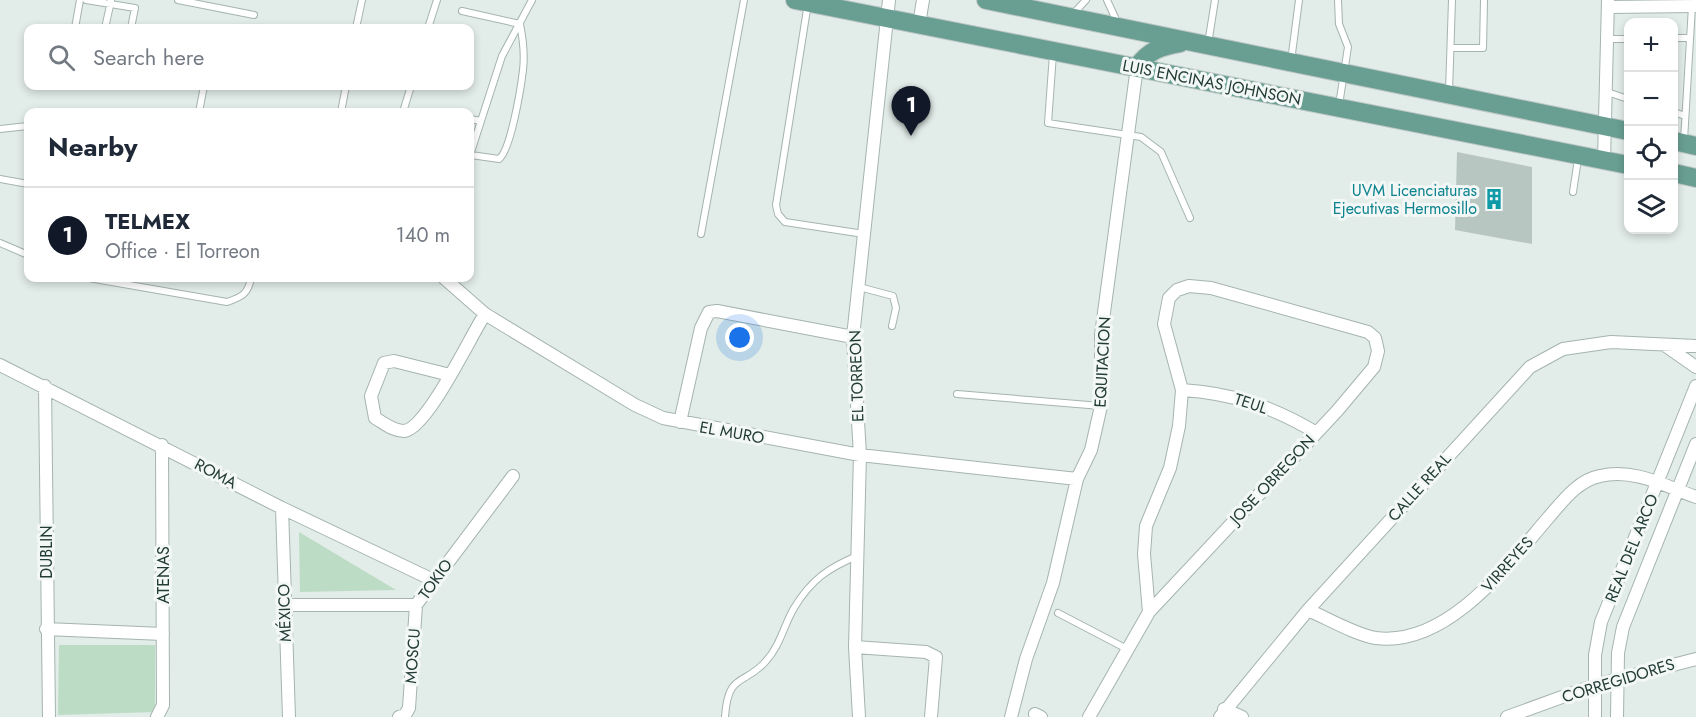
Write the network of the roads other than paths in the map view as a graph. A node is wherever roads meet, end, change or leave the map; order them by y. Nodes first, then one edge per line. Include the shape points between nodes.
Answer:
1 (80, 0) edge
2 (86, 0) edge
3 (178, 0) edge
4 (362, 0) edge
5 (437, 0) edge
6 (532, 0) edge
7 (744, 0) edge
8 (889, 0) edge
9 (923, 0) edge
10 (986, 0) edge
11 (1086, 0) edge
12 (1107, 0) edge
13 (1215, 0) edge
14 (1299, 0) edge
15 (1338, 0) edge
16 (1452, 0) edge
17 (1484, 0) edge
18 (801, 1) edge
19 (111, 2) edge
20 (205, 3) edge
21 (1608, 3) edge
22 (1694, 6) edge
23 (462, 11) dead end
24 (254, 15) dead end
25 (1070, 17) junction
26 (887, 19) junction
27 (76, 24) edge
28 (106, 24) edge
29 (132, 24) edge
30 (357, 24) edge
31 (429, 24) edge
32 (520, 24) junction
33 (919, 24) junction
34 (1120, 28) junction
35 (1678, 38) edge
36 (1690, 38) junction
37 (1607, 39) junction
38 (1624, 39) edge
39 (1188, 42) junction
40 (1208, 45) junction
41 (1451, 48) junction
42 (1053, 51) junction
43 (1291, 61) junction
44 (1137, 67) junction
45 (1345, 73) junction
46 (203, 90) edge
47 (345, 90) edge
48 (410, 90) edge
49 (1606, 92) junction
50 (1449, 93) junction
51 (1624, 97) edge
52 (1339, 107) junction
53 (200, 108) edge
54 (342, 108) edge
55 (404, 108) edge
56 (1678, 113) edge
57 (1685, 116) junction
58 (474, 120) edge
59 (481, 122) junction
60 (1606, 125) junction
61 (24, 126) edge
62 (0, 129) edge
63 (1624, 129) edge
64 (1128, 134) junction
65 (474, 143) edge
66 (1684, 143) edge
67 (1579, 155) junction
68 (474, 156) edge
69 (1604, 160) junction
70 (1624, 164) edge
71 (1678, 174) edge
72 (1696, 178) edge
73 (0, 179) edge
74 (24, 183) edge
75 (1573, 192) dead end
76 (1190, 218) dead end
77 (701, 234) dead end
78 (864, 234) junction
79 (0, 243) edge
80 (24, 253) edge
81 (112, 282) edge
82 (250, 282) edge
83 (449, 282) edge
84 (858, 287) junction
85 (485, 314) junction
86 (892, 326) dead end
87 (853, 337) junction
88 (1666, 346) junction
89 (1696, 346) edge
90 (0, 365) edge
91 (1696, 367) edge
92 (450, 375) junction
93 (45, 386) junction
94 (1696, 386) edge
95 (1182, 390) junction
96 (957, 394) dead end
97 (1101, 406) junction
98 (680, 422) junction
99 (1315, 432) junction
100 (1696, 444) edge
101 (162, 445) junction
102 (860, 455) junction
103 (513, 476) dead end
104 (1077, 479) junction
105 (1658, 483) junction
106 (1677, 490) junction
107 (1696, 497) edge
108 (282, 508) junction
109 (857, 556) junction
110 (433, 580) junction
111 (284, 605) junction
112 (416, 605) junction
113 (1308, 610) junction
114 (1149, 612) junction
115 (1058, 614) dead end
116 (46, 629) junction
117 (163, 634) junction
118 (855, 647) junction
119 (1126, 649) junction
120 (1696, 659) edge
121 (1617, 679) junction
122 (1595, 685) junction
123 (163, 705) junction
124 (1222, 713) edge
125 (49, 717) edge
126 (157, 717) edge
127 (169, 717) edge
128 (289, 717) edge
129 (399, 717) edge
130 (725, 717) edge
131 (859, 717) edge
132 (932, 717) edge
133 (1011, 717) edge
134 (1089, 717) edge
135 (1242, 717) edge
136 (1507, 717) edge
137 (1595, 717) edge
138 (1617, 717) edge

1 - 27 lane
2 - 19 lane
3 - 20 lane
4 - 30 lane
5 - 31 lane
6 - 32 lane
7 - 77 lane
8 - 26 street, EL TORREON
9 - 33 street
10 - 25 main road
11 - 25 lane
12 - 34 lane
13 - 40 lane
14 - 43 lane
15 - 45 lane via 1339,24 1348,47
16 - 41 lane
17 - 41 lane via 1483,48
18 - 26 main road, LUIS ENCINAS JOHNSON
18 - 78 lane via 778,214 785,222
19 - 28 lane
19 - 29 lane via 135,8
20 - 24 lane
21 - 22 street
21 - 37 street
22 - 36 lane
23 - 32 lane
25 - 34 main road
26 - 33 main road, LUIS ENCINAS JOHNSON
26 - 78 street, EL TORREON
32 - 59 lane via 502,56
32 - 68 lane via 523,70 507,148 499,159
33 - 42 main road, LUIS ENCINAS JOHNSON
34 - 39 main road
35 - 36 lane
36 - 57 lane
37 - 38 lane
37 - 49 street
39 - 40 main road
39 - 44 main road via 1166,45 1145,55
40 - 43 main road
41 - 50 lane
42 - 44 main road, LUIS ENCINAS JOHNSON
42 - 64 lane via 1048,123
43 - 45 main road
44 - 52 main road, LUIS ENCINAS JOHNSON
44 - 64 street, EQUITACION
45 - 50 main road
45 - 52 lane
46 - 53 lane
47 - 54 lane
48 - 55 lane
49 - 51 lane
49 - 60 street
50 - 60 main road
52 - 67 main road, LUIS ENCINAS JOHNSON
56 - 57 lane
57 - 66 lane
58 - 59 lane
59 - 65 lane
60 - 63 main road
60 - 69 street
61 - 62 lane
64 - 76 lane via 1141,137 1161,152
64 - 97 street, EQUITACION via 1101,335
67 - 69 main road, LUIS ENCINAS JOHNSON
67 - 75 lane
69 - 70 main road, LUIS ENCINAS JOHNSON
71 - 72 main road
73 - 74 lane
78 - 84 street, EL TORREON
79 - 80 lane
81 - 82 lane via 227,302 241,298
83 - 85 street, EL MURO
84 - 86 lane via 893,296 896,308
84 - 87 street, EL TORREON
85 - 92 street
85 - 98 street, EL MURO via 635,405
87 - 98 street via 717,310 709,312 704,319
87 - 102 street, EL TORREON
88 - 89 street, CALLE REAL
88 - 91 street
88 - 113 street, CALLE REAL via 1611,342 1563,349 1530,367
90 - 93 street, ROMA
92 - 92 street via 415,426 406,431 393,429 375,418 371,396 384,363 394,361
93 - 101 street, ROMA
93 - 116 street, DUBLIN
94 - 105 street, REAL DEL ARCO
95 - 99 street, TEUL via 1217,392 1261,404
95 - 99 street, JOSE OBREGON via 1164,324 1169,298 1189,286 1211,288 1368,332 1375,338 1378,351 1374,367
95 - 114 street via 1170,468 1146,526
96 - 97 lane
97 - 104 street, EQUITACION via 1091,450
98 - 102 street, EL MURO
99 - 114 street, JOSE OBREGON
100 - 106 street, REAL DEL ARCO
101 - 108 street, ROMA
101 - 117 street, ATENAS
102 - 104 street, EL MURO
102 - 109 street, EL TORREON
103 - 110 street, TOKIO
104 - 133 street, EQUITACION via 1053,583 1026,659
105 - 106 street, VIRREYES
105 - 113 street, VIRREYES via 1632,474 1599,476 1573,490 1477,597 1437,625 1403,637 1374,638
105 - 122 street, REAL DEL ARCO via 1601,622
106 - 107 street, VIRREYES
106 - 121 street, REAL DEL ARCO via 1623,627
108 - 110 street, ROMA
108 - 111 street, MÉXICO
109 - 118 street, EL TORREON
109 - 130 lane via 828,568 812,584 794,608 765,663 737,681 727,699
110 - 112 street, TOKIO
111 - 112 street, TOKIO
111 - 128 street, MÉXICO
112 - 129 street, MOSCU via 409,708
113 - 124 street, CALLE REAL
114 - 119 street, JOSE OBREGON
115 - 119 lane
116 - 117 street
116 - 125 street, DUBLIN
117 - 123 street, ATENAS
118 - 131 street, EL TORREON
118 - 132 street via 926,652 936,657
119 - 134 street, JOSE OBREGON
120 - 121 street, CORREGIDORES
121 - 122 street, CORREGIDORES
121 - 138 street, REAL DEL ARCO
122 - 136 street, CORREGIDORES
122 - 137 street, REAL DEL ARCO
123 - 126 street, ATENAS
123 - 127 street, ATENAS
124 - 135 street

